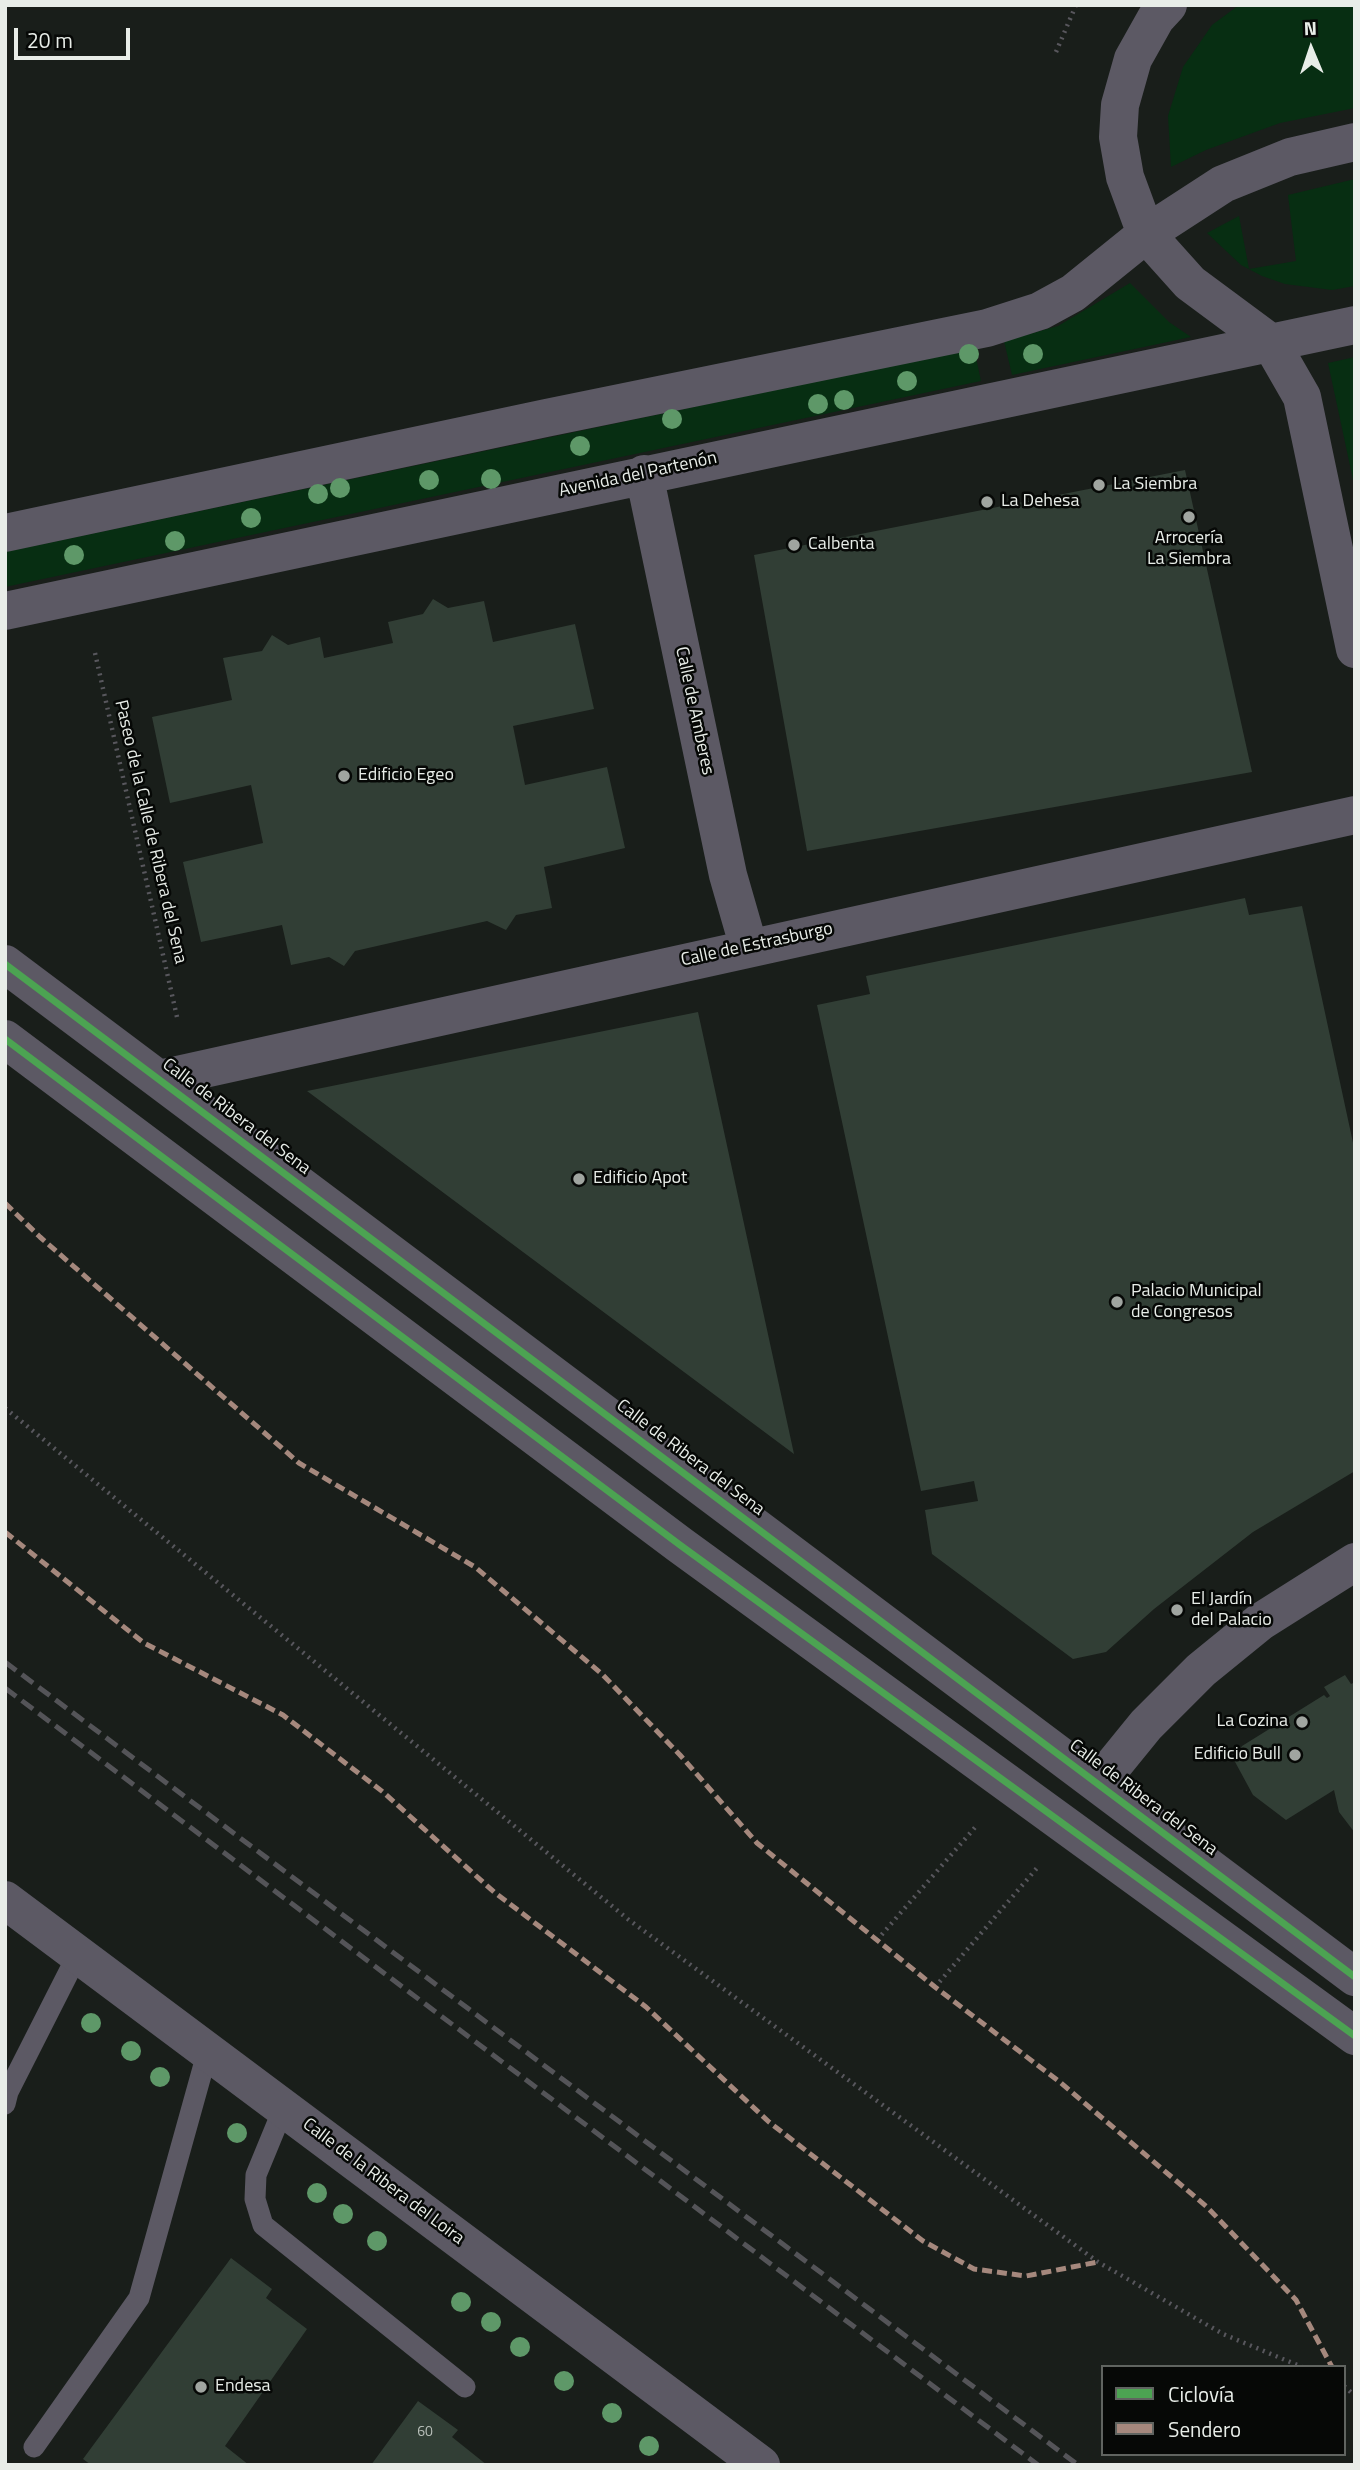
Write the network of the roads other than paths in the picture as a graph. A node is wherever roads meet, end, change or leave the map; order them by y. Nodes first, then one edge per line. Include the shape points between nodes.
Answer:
1 (1168, 5) edge
2 (1355, 142) edge
3 (1146, 233) junction
4 (1355, 325) edge
5 (1271, 343) junction
6 (644, 474) junction
7 (5, 533) edge
8 (5, 611) edge
9 (1355, 649) edge
10 (1355, 815) edge
11 (749, 947) junction
12 (5, 964) edge
13 (5, 1040) edge
14 (159, 1079) junction
15 (1355, 1562) edge
16 (1098, 1784) junction
17 (5, 1900) edge
18 (78, 1954) junction
19 (1355, 1977) edge
20 (1355, 2036) edge
21 (208, 2050) junction
22 (5, 2104) edge
23 (284, 2107) junction
24 (465, 2387) dead end
25 (34, 2447) dead end
26 (761, 2465) edge

1 - 3 street via 1133,60 1120,105 1118,137 1125,177
2 - 3 street via 1290,157 1223,184
3 - 5 street via 1190,283
3 - 7 street via 1073,293 1040,311 987,328
4 - 5 street, Avenida del Partenón
5 - 6 street, Avenida del Partenón
5 - 9 street via 1302,397
6 - 8 street, Avenida del Partenón
6 - 11 street, Calle de Amberes via 727,875
10 - 11 street, Calle de Estrasburgo
11 - 14 street, Calle de Estrasburgo
12 - 14 street, Calle de Ribera del Sena
13 - 20 street via 680,1545
14 - 16 street, Calle de Ribera del Sena
15 - 16 street via 1259,1622 1201,1670 1146,1724
16 - 19 street, Calle de Ribera del Sena
17 - 18 street, Calle de la Ribera del Loira
18 - 21 street, Calle de la Ribera del Loira
18 - 22 lane
21 - 23 street, Calle de la Ribera del Loira
21 - 25 lane via 139,2298
23 - 24 lane via 256,2175 255,2199 263,2225
23 - 26 street, Calle de la Ribera del Loira

